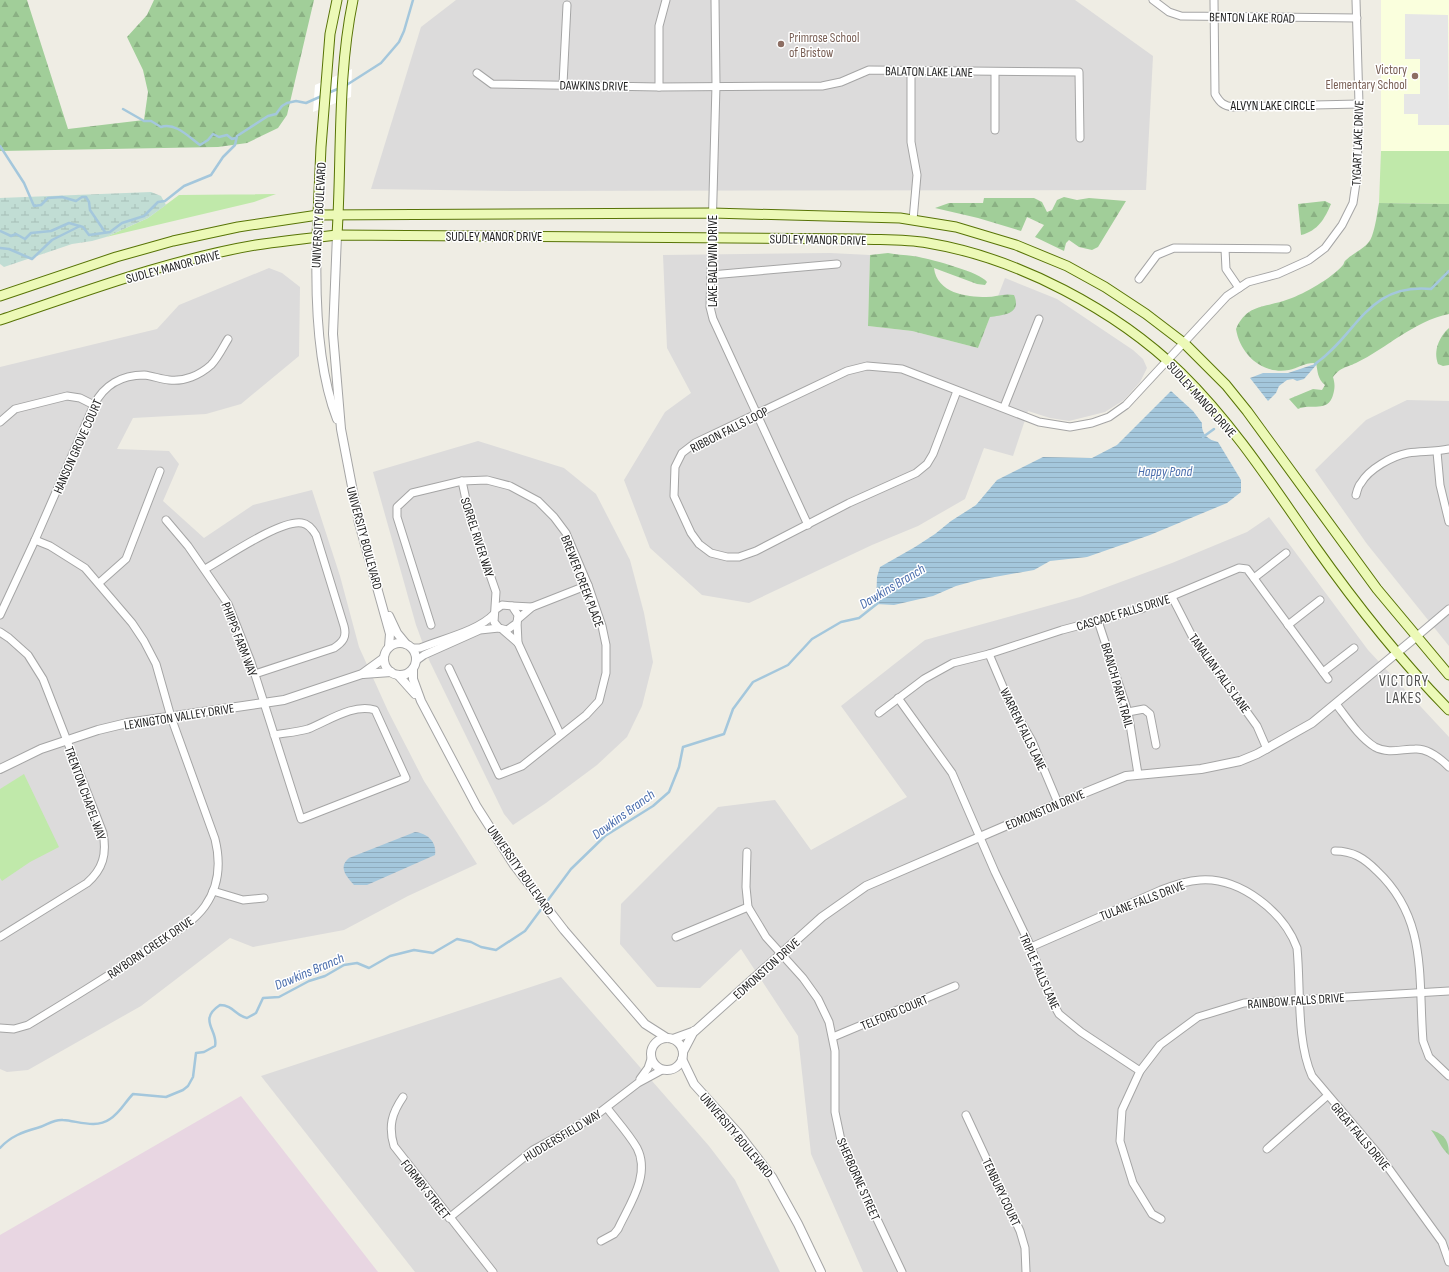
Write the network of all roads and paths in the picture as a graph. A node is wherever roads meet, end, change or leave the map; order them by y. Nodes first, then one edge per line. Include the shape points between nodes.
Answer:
1 (337, 0) edge
2 (353, 0) edge
3 (666, 0) edge
4 (715, 0) edge
5 (1153, 0) edge
6 (1214, 0) edge
7 (1356, 0) edge
8 (566, 5) dead end
9 (1214, 16) junction
10 (1357, 18) junction
11 (911, 71) junction
12 (995, 72) junction
13 (477, 73) dead end
14 (562, 84) junction
15 (716, 85) junction
16 (659, 87) junction
17 (1358, 104) junction
18 (995, 130) dead end
19 (1080, 138) dead end
20 (712, 213) junction
21 (339, 214) junction
22 (318, 215) junction
23 (913, 220) junction
24 (337, 235) junction
25 (317, 237) junction
26 (711, 238) junction
27 (1225, 249) junction
28 (1287, 249) dead end
29 (837, 264) dead end
30 (711, 275) junction
31 (1139, 279) dead end
32 (1238, 288) junction
33 (0, 296) edge
34 (1039, 319) dead end
35 (0, 320) edge
36 (228, 339) dead end
37 (1184, 343) junction
38 (1168, 361) junction
39 (956, 391) junction
40 (94, 404) junction
41 (1004, 407) junction
42 (757, 414) junction
43 (0, 422) edge
44 (340, 429) junction
45 (1449, 448) edge
46 (1437, 452) junction
47 (160, 471) dead end
48 (462, 481) junction
49 (1356, 495) dead end
50 (166, 520) dead end
51 (1449, 522) edge
52 (808, 524) junction
53 (35, 540) junction
54 (1286, 553) dead end
55 (205, 569) junction
56 (1254, 578) junction
57 (99, 583) junction
58 (588, 586) junction
59 (496, 592) junction
60 (1172, 597) junction
61 (1320, 600) dead end
62 (382, 601) junction
63 (510, 606) junction
64 (532, 607) junction
65 (1449, 609) edge
66 (494, 612) junction
67 (0, 615) edge
68 (518, 621) junction
69 (1098, 621) junction
70 (431, 624) dead end
71 (1288, 625) junction
72 (501, 629) junction
73 (0, 632) edge
74 (1416, 637) junction
75 (518, 643) junction
76 (409, 646) junction
77 (389, 647) junction
78 (1354, 648) dead end
79 (1397, 653) junction
80 (988, 654) junction
81 (384, 658) junction
82 (417, 660) junction
83 (449, 668) dead end
84 (413, 669) junction
85 (1324, 672) junction
86 (255, 674) junction
87 (362, 674) junction
88 (394, 674) junction
89 (1449, 675) edge
90 (1328, 679) dead end
91 (898, 698) junction
92 (421, 701) junction
93 (264, 703) junction
94 (1336, 704) junction
95 (1449, 710) edge
96 (1128, 712) junction
97 (879, 713) dead end
98 (171, 717) junction
99 (560, 734) junction
100 (274, 735) junction
101 (67, 739) junction
102 (1156, 745) dead end
103 (1267, 749) junction
104 (1449, 767) edge
105 (0, 769) edge
106 (1138, 774) junction
107 (1058, 803) junction
108 (980, 837) junction
109 (1335, 851) dead end
110 (747, 852) dead end
111 (213, 891) junction
112 (264, 898) dead end
113 (748, 906) junction
114 (0, 937) edge
115 (676, 937) dead end
116 (1031, 947) junction
117 (781, 955) junction
118 (955, 986) dead end
119 (1449, 991) edge
120 (1420, 992) junction
121 (1300, 1000) junction
122 (644, 1024) junction
123 (0, 1028) edge
124 (695, 1031) junction
125 (833, 1037) junction
126 (670, 1038) junction
127 (652, 1046) junction
128 (682, 1055) junction
129 (651, 1059) junction
130 (666, 1070) junction
131 (1140, 1071) junction
132 (1449, 1076) edge
133 (638, 1083) junction
134 (694, 1084) junction
135 (1327, 1096) junction
136 (403, 1097) dead end
137 (607, 1108) junction
138 (966, 1114) dead end
139 (1267, 1149) dead end
140 (449, 1218) junction
141 (1161, 1219) dead end
142 (602, 1242) dead end
143 (1449, 1262) edge
144 (493, 1272) edge
145 (821, 1272) edge
146 (902, 1272) edge
147 (1026, 1272) edge

1 - 22 main road, UNIVERSITY BOULEVARD via 330,34
2 - 21 main road, UNIVERSITY BOULEVARD via 343,72
3 - 16 street via 659,26
4 - 15 street, LAKE BALDWIN DRIVE
5 - 9 street, BENTON LAKE ROAD via 1169,12 1181,16
6 - 9 street, ALVYN LAKE CIRCLE
7 - 10 street, TYGART LAKE DRIVE
8 - 14 street
9 - 10 street, BENTON LAKE ROAD
9 - 17 street, ALVYN LAKE CIRCLE via 1215,94 1224,106
10 - 17 street, TYGART LAKE DRIVE
11 - 12 street, BALATON LAKE LANE
11 - 15 street, BALATON LAKE LANE via 869,70 841,82 822,86
11 - 23 street via 911,142 917,175
12 - 18 street
12 - 19 street, BALATON LAKE LANE via 1079,72
13 - 14 street, DAWKINS DRIVE via 492,84
14 - 16 street, DAWKINS DRIVE
15 - 16 street, DAWKINS DRIVE
15 - 20 street, LAKE BALDWIN DRIVE
17 - 32 street, TYGART LAKE DRIVE via 1356,188 1353,203 1342,225 1325,248 1309,260 1290,270
20 - 21 main road, SUDLEY MANOR DRIVE
20 - 23 main road, SUDLEY MANOR DRIVE
20 - 26 street, LAKE BALDWIN DRIVE
21 - 22 main road, SUDLEY MANOR DRIVE
21 - 24 main road, UNIVERSITY BOULEVARD
22 - 25 main road, UNIVERSITY BOULEVARD
22 - 33 main road, SUDLEY MANOR DRIVE via 238,227 173,241 116,257
23 - 37 main road, SUDLEY MANOR DRIVE via 956,227 1016,245 1067,266 1134,306
24 - 25 main road, SUDLEY MANOR DRIVE
24 - 26 main road, SUDLEY MANOR DRIVE
24 - 44 street, UNIVERSITY BOULEVARD via 333,334
25 - 35 main road, SUDLEY MANOR DRIVE via 255,245 183,262 138,274
25 - 44 street, UNIVERSITY BOULEVARD via 319,328 331,402
26 - 30 street, LAKE BALDWIN DRIVE
26 - 38 main road, SUDLEY MANOR DRIVE via 899,240 972,253 1010,266 1075,297 1127,329
27 - 28 street
27 - 31 street via 1165,250 1157,254
27 - 32 street via 1226,268
29 - 30 street
30 - 42 street, LAKE BALDWIN DRIVE via 710,307 713,320
32 - 37 street, TYGART LAKE DRIVE via 1215,308
34 - 41 street
36 - 40 street, HANSON GROVE COURT via 211,364 196,375 170,380 144,375 124,378 101,392
37 - 38 street, RIBBON FALLS LOOP
37 - 74 main road, SUDLEY MANOR DRIVE via 1226,385 1247,411 1377,590
38 - 41 street, RIBBON FALLS LOOP via 1126,404 1109,416 1092,423 1070,427 1039,422
38 - 79 main road, SUDLEY MANOR DRIVE via 1218,413 1339,579
39 - 41 street, RIBBON FALLS LOOP
39 - 42 street, RIBBON FALLS LOOP via 902,369 867,366 847,371
39 - 52 street, RIBBON FALLS LOOP via 933,454 916,473
40 - 43 street via 67,396 15,409
40 - 53 street, HANSON GROVE COURT
42 - 52 street, LAKE BALDWIN DRIVE
42 - 52 street, RIBBON FALLS LOOP via 695,443 682,453 675,467 673,481 674,496 682,515 699,544 711,553 727,557 740,557 756,551
44 - 62 street, UNIVERSITY BOULEVARD via 359,523
45 - 46 street
46 - 49 street via 1408,453 1392,459 1360,483
46 - 51 street via 1440,485
47 - 57 street via 126,559
48 - 58 street, BREWER CREEK PLACE via 487,480 510,486 538,501 566,533
48 - 59 street, SORREL RIVER WAY via 469,514
48 - 70 street, BREWER CREEK PLACE via 412,493 397,507 397,517
50 - 55 street, PHIPPS FARM WAY
53 - 57 street, RAYBORN CREEK DRIVE via 50,546 85,568
53 - 67 street, HANSON GROVE COURT
54 - 56 street
55 - 86 street, PHIPPS FARM WAY via 228,604
55 - 86 street via 262,535 291,524 308,525 316,535 346,633 344,640 334,648
56 - 60 street, CASCADE FALLS DRIVE via 1247,570 1239,568
56 - 71 street, CASCADE FALLS DRIVE
57 - 98 street, RAYBORN CREEK DRIVE via 144,641 156,664
58 - 64 street
58 - 99 street, BREWER CREEK PLACE via 606,645 606,673 598,701 586,715
59 - 63 street, SORREL RIVER WAY
59 - 66 street, SORREL RIVER WAY
60 - 69 street, CASCADE FALLS DRIVE
60 - 103 street, TANALIAN FALLS LANE via 1192,636 1257,726
61 - 71 street
62 - 76 street, UNIVERSITY BOULEVARD via 397,634
62 - 77 street, UNIVERSITY BOULEVARD via 391,636
63 - 64 street
63 - 66 street via 502,605
63 - 68 street via 517,611
64 - 68 street
65 - 74 street
66 - 72 street via 494,622
66 - 76 street via 485,622 478,625 420,648
68 - 72 street via 511,629
68 - 75 street
69 - 80 street, CASCADE FALLS DRIVE via 1030,639
69 - 96 street, BRANCH PARK TRAIL
71 - 85 street, CASCADE FALLS DRIVE
72 - 75 street
72 - 82 street via 480,630
73 - 101 street, TRENTON CHAPEL WAY via 20,647 44,679
74 - 79 street, EDMONSTON DRIVE
74 - 89 main road, SUDLEY MANOR DRIVE
75 - 99 street
76 - 77 street via 399,643
76 - 82 street
77 - 81 street
78 - 85 street
79 - 94 street, EDMONSTON DRIVE
79 - 95 main road, SUDLEY MANOR DRIVE
80 - 91 street, CASCADE FALLS DRIVE via 953,663 924,679
80 - 107 street, WARREN FALLS LANE via 1009,701 1032,741
81 - 87 street, LEXINGTON VALLEY DRIVE
81 - 88 street via 386,666
82 - 84 street
83 - 99 street, BREWER CREEK PLACE via 499,775 522,766
84 - 88 street via 405,675
84 - 92 street, UNIVERSITY BOULEVARD via 413,679
85 - 90 street, CASCADE FALLS DRIVE
86 - 93 street, PHIPPS FARM WAY
87 - 88 street, LEXINGTON VALLEY DRIVE
87 - 93 street, LEXINGTON VALLEY DRIVE via 284,700
88 - 92 street, UNIVERSITY BOULEVARD via 408,684
91 - 97 street, CASCADE FALLS DRIVE
91 - 108 street, TRIPLE FALLS LANE via 952,772
92 - 122 street, UNIVERSITY BOULEVARD via 477,807 524,880
93 - 98 street, LEXINGTON VALLEY DRIVE
93 - 100 street, PHIPPS FARM WAY
94 - 103 street, EDMONSTON DRIVE via 1303,729
94 - 104 street via 1375,747 1395,751 1426,750
96 - 102 street via 1144,709 1150,714
96 - 106 street, BRANCH PARK TRAIL
98 - 101 street, LEXINGTON VALLEY DRIVE via 127,723
98 - 111 street, RAYBORN CREEK DRIVE via 215,839 219,863
100 - 100 street, PHIPPS FARM WAY via 306,729 359,708 369,708 375,710 406,778 301,819
101 - 105 street, LEXINGTON VALLEY DRIVE
101 - 114 street, TRENTON CHAPEL WAY via 103,833 103,862 87,884
103 - 106 street, EDMONSTON DRIVE via 1240,760 1201,769
106 - 107 street, EDMONSTON DRIVE via 1126,776
107 - 108 street, EDMONSTON DRIVE
108 - 116 street, TRIPLE FALLS LANE
108 - 117 street, EDMONSTON DRIVE via 866,886 822,917
109 - 120 street via 1356,854 1367,861 1393,888 1412,922 1417,941
110 - 113 street
111 - 112 street via 243,900
111 - 123 street, RAYBORN CREEK DRIVE via 196,916 126,965 28,1025 14,1029
113 - 115 street
113 - 117 street, SHERBORNE STREET via 766,937
116 - 121 street, TULANE FALLS DRIVE via 1183,882 1201,880 1223,883 1244,891 1263,904 1281,919 1292,934 1297,948
116 - 131 street, TRIPLE FALLS LANE via 1059,1014 1081,1032
117 - 124 street, EDMONSTON DRIVE
117 - 125 street, SHERBORNE STREET via 803,978 818,999
118 - 125 street, TELFORD COURT
119 - 120 street, RAINBOW FALLS DRIVE
120 - 121 street, RAINBOW FALLS DRIVE
120 - 132 street via 1423,1041 1429,1056
121 - 131 street, RAINBOW FALLS DRIVE via 1244,1003 1198,1017 1160,1045
121 - 135 street, GREAT FALLS DRIVE via 1305,1061 1312,1076
122 - 126 street, UNIVERSITY BOULEVARD
122 - 127 street, UNIVERSITY BOULEVARD
124 - 126 street, EDMONSTON DRIVE
124 - 128 street, EDMONSTON DRIVE
125 - 146 street, SHERBORNE STREET via 836,1067 835,1112 842,1145
126 - 127 street via 659,1039
126 - 128 street via 680,1045
127 - 129 street
128 - 130 street via 676,1067
128 - 134 street, UNIVERSITY BOULEVARD
129 - 130 street via 655,1066
129 - 133 street, HUDDERSFIELD WAY
130 - 133 street, HUDDERSFIELD WAY
130 - 134 street, UNIVERSITY BOULEVARD via 682,1075
131 - 141 street, RAINBOW FALLS DRIVE via 1122,1110 1120,1141 1132,1183 1152,1214
133 - 137 street, HUDDERSFIELD WAY
134 - 145 street, UNIVERSITY BOULEVARD via 739,1134 772,1177
135 - 139 street
135 - 143 street, GREAT FALLS DRIVE via 1379,1155 1442,1242
136 - 140 street, FORMBY STREET via 391,1121 394,1146
137 - 140 street, HUDDERSFIELD WAY via 533,1150
137 - 142 street via 637,1148 642,1166 638,1186 618,1229
138 - 147 street, TENBURY COURT via 1020,1231 1025,1248
140 - 144 street, FORMBY STREET

